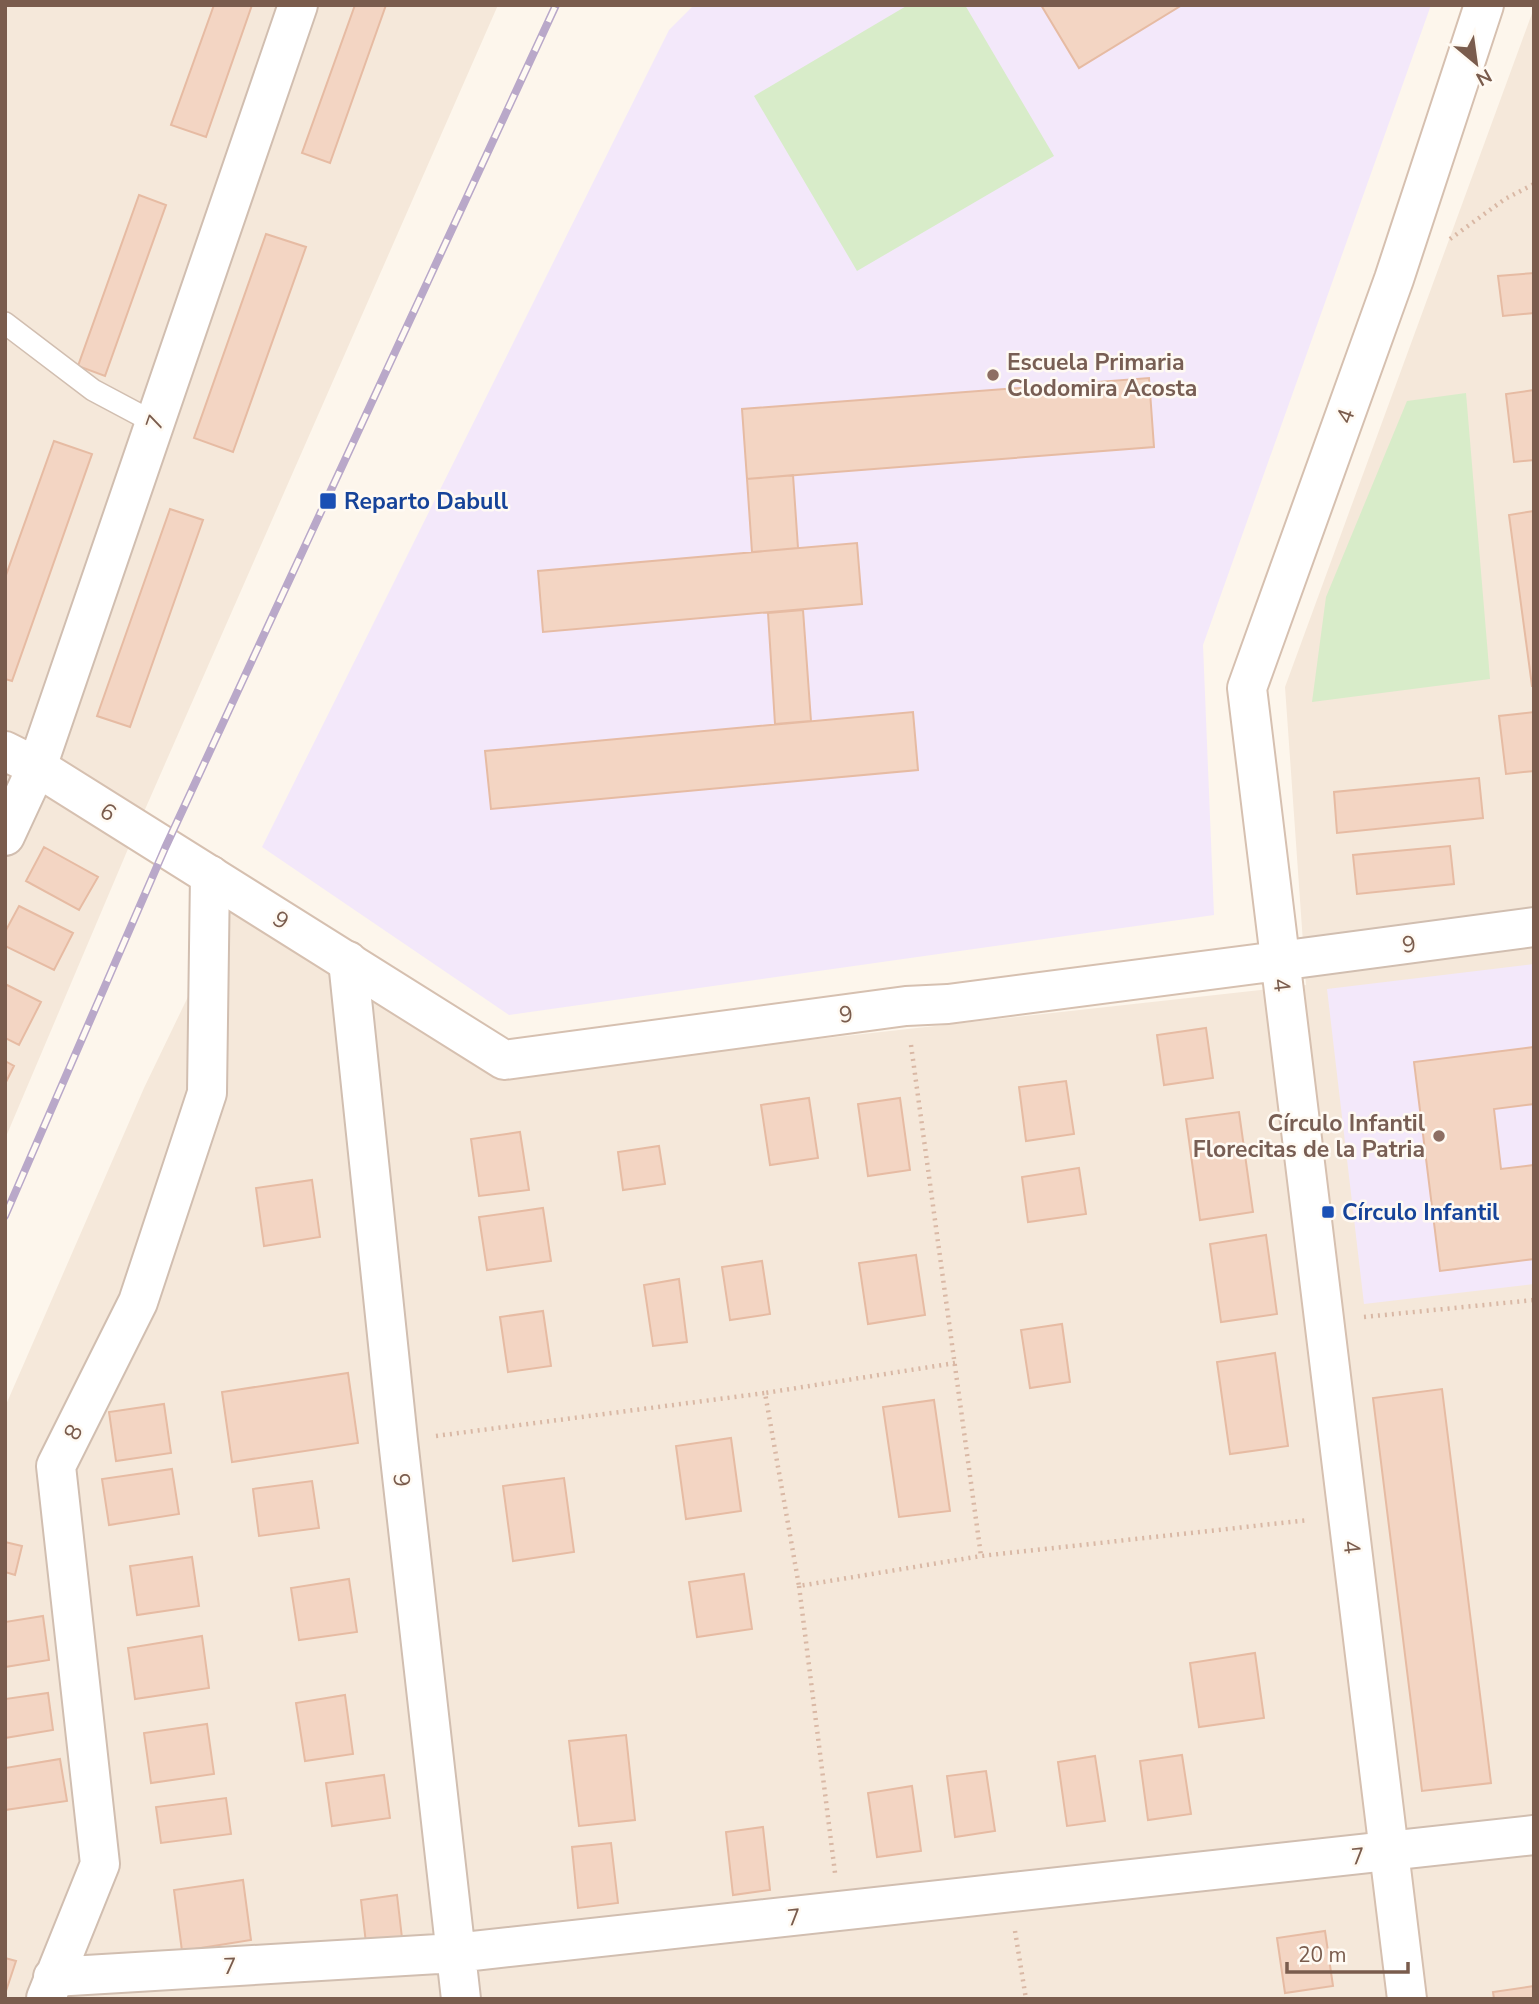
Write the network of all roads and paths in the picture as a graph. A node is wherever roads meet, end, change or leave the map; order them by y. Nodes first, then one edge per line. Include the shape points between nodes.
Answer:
1 (298, 5) edge
2 (1484, 5) edge
3 (1534, 184) edge
4 (1394, 279) junction
5 (5, 323) edge
6 (155, 422) junction
7 (21, 759) edge
8 (5, 836) edge
9 (210, 875) junction
10 (1534, 927) edge
11 (348, 961) junction
12 (1279, 961) junction
13 (906, 1006) junction
14 (1534, 1300) edge
15 (1324, 1321) junction
16 (955, 1363) junction
17 (765, 1393) junction
18 (398, 1440) junction
19 (1348, 1515) junction
20 (981, 1556) junction
21 (799, 1586) junction
22 (1534, 1835) edge
23 (1389, 1852) junction
24 (1009, 1894) junction
25 (839, 1912) junction
26 (455, 1953) junction
27 (49, 1988) edge
28 (461, 1999) edge
29 (1026, 1999) edge
30 (1407, 1999) edge

1 - 6 street, 7
2 - 4 street, 4
3 - 4 path via 1505,199
4 - 12 street, 4 via 1247,688
5 - 6 lane via 93,390
6 - 7 street, 7
7 - 8 street, 7
7 - 9 street, 6
9 - 11 street, 9
9 - 27 street, 8 via 207,1093 138,1302 56,1466 100,1864
10 - 12 street, 9
11 - 13 street, 9 via 504,1060
11 - 18 street, 6
12 - 13 street, 9
12 - 15 street, 4
13 - 16 path
14 - 15 path
15 - 19 street, 4
16 - 17 path
16 - 20 path
17 - 18 path
17 - 21 path
18 - 26 street, 6
19 - 20 path
19 - 23 street, 4
20 - 21 path
21 - 25 path
22 - 23 street, 7
23 - 24 street, 7
23 - 30 street, 4
24 - 25 street, 7
24 - 29 path
25 - 26 street, 7
26 - 27 street, 7
26 - 28 street, 6

